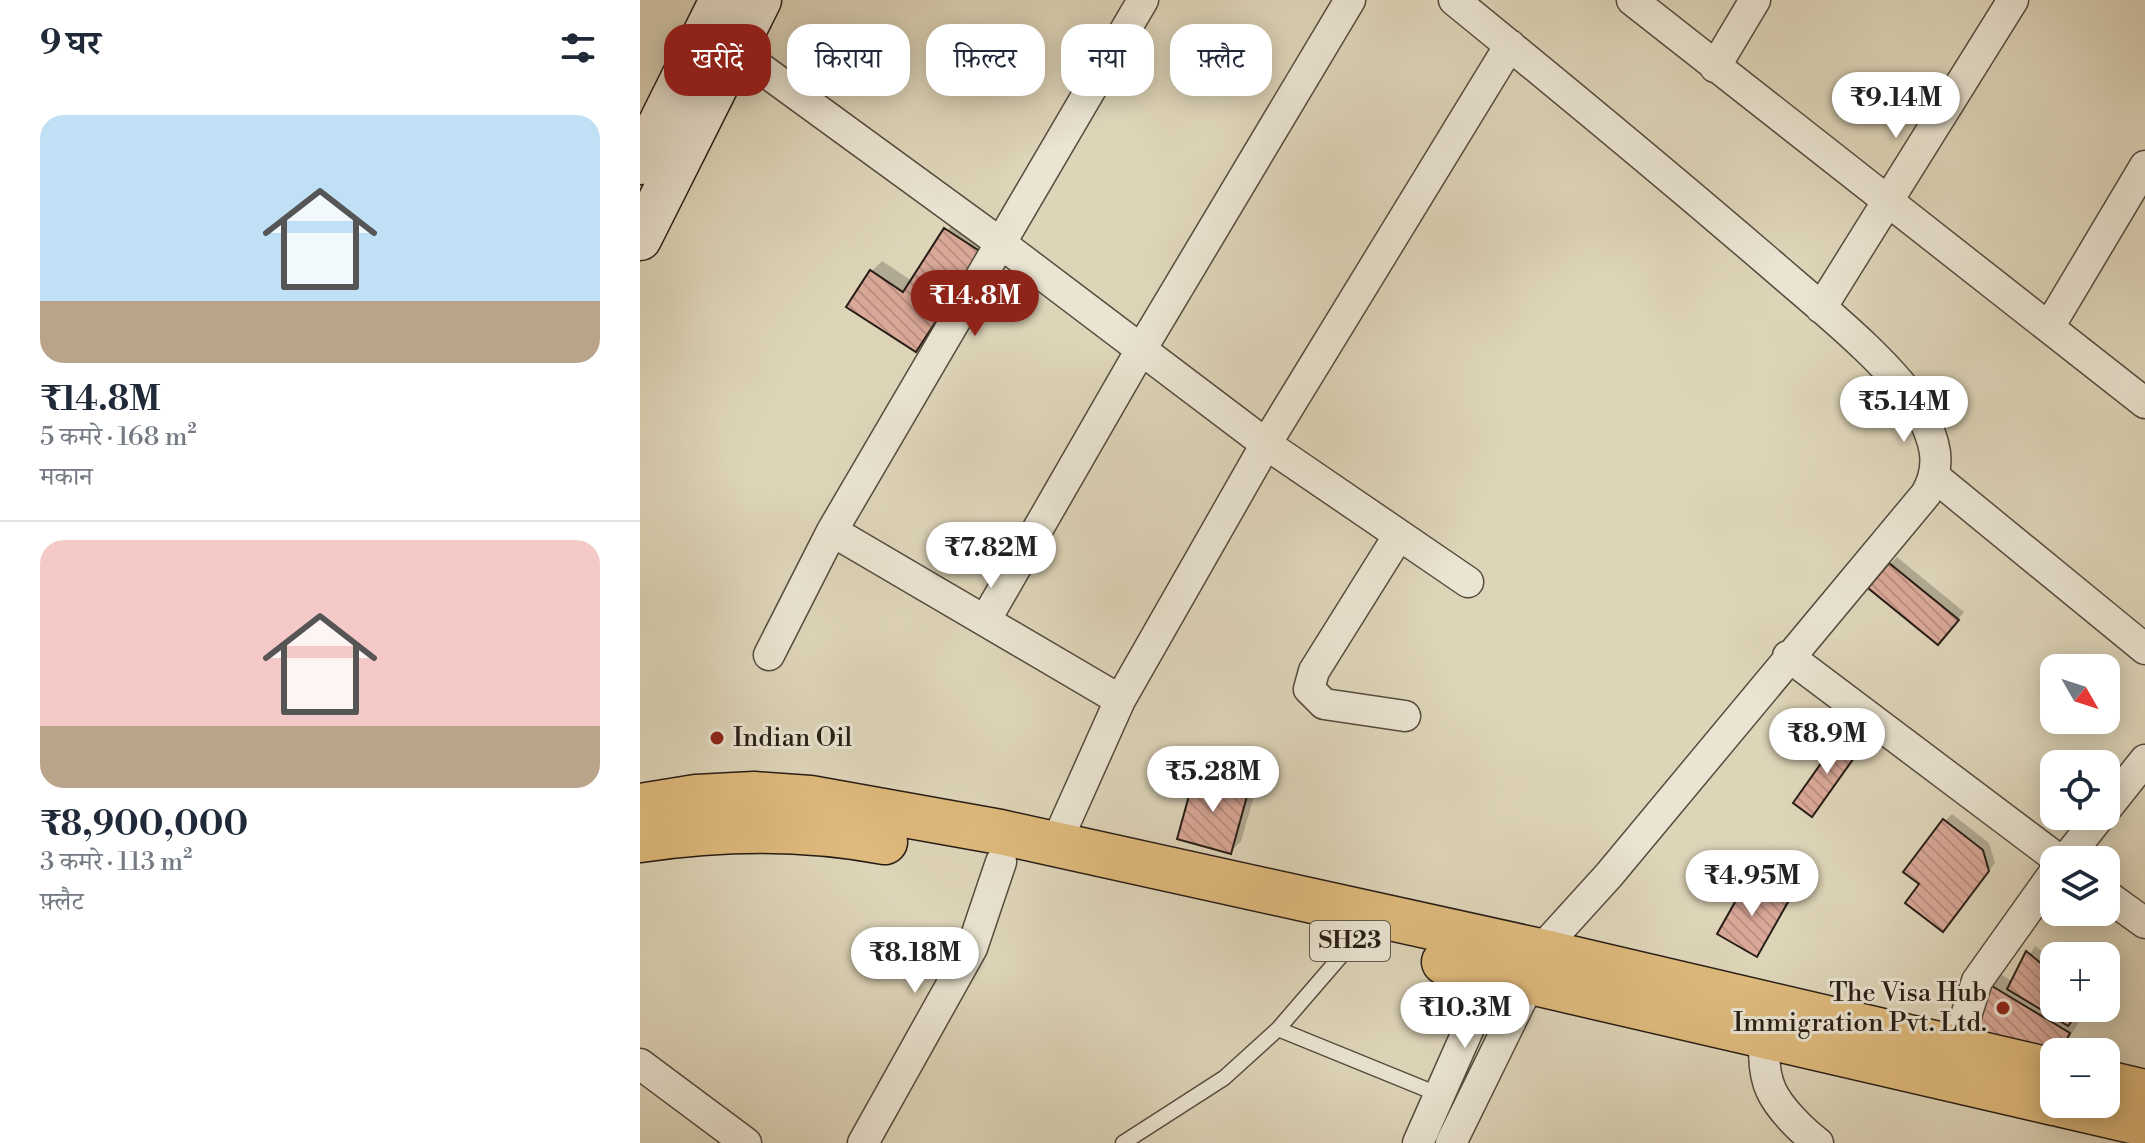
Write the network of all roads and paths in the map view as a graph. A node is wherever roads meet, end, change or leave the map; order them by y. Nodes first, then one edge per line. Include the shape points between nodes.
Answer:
1 (721, 0) edge
2 (760, 0) edge
3 (1143, 0) edge
4 (1350, 0) edge
5 (1454, 0) edge
6 (1632, 0) edge
7 (1755, 0) edge
8 (2013, 0) edge
9 (749, 24) edge
10 (1510, 45) junction
11 (1715, 67) junction
12 (771, 76) edge
13 (714, 96) edge
14 (640, 163) edge
15 (2145, 166) edge
16 (1889, 203) junction
17 (640, 239) edge
18 (999, 242) junction
19 (1821, 308) junction
20 (2049, 327) junction
21 (1142, 348) junction
22 (2145, 403) edge
23 (1266, 444) junction
24 (1935, 477) junction
25 (832, 531) junction
26 (1399, 535) junction
27 (1468, 582) dead end
28 (986, 619) junction
29 (2145, 649) edge
30 (769, 655) dead end
31 (1788, 656) junction
32 (1120, 700) junction
33 (1405, 716) dead end
34 (2145, 760) edge
35 (2120, 791) edge
36 (640, 806) edge
37 (2089, 830) edge
38 (640, 840) edge
39 (1056, 843) junction
40 (2040, 846) edge
41 (2076, 846) edge
42 (1001, 862) junction
43 (2040, 893) edge
44 (2120, 905) edge
45 (2145, 923) edge
46 (1354, 941) junction
47 (1518, 963) junction
48 (1767, 1021) junction
49 (1278, 1029) junction
50 (1956, 1048) junction
51 (640, 1064) edge
52 (2040, 1068) edge
53 (2120, 1086) edge
54 (2145, 1092) edge
55 (1440, 1095) junction
56 (2040, 1098) edge
57 (2120, 1118) edge
58 (2145, 1124) edge
59 (746, 1143) edge
60 (863, 1143) edge
61 (1123, 1143) edge
62 (1418, 1143) edge
63 (1451, 1143) edge
64 (1818, 1143) edge

1 - 14 main road
2 - 9 main road
3 - 18 street
4 - 21 street
5 - 10 street
6 - 11 street
7 - 11 street
8 - 16 street
10 - 19 street
10 - 23 street
11 - 16 street
12 - 18 street
13 - 17 main road
15 - 20 street
16 - 19 street
16 - 20 street
18 - 21 street
18 - 25 street
19 - 24 street via 1919,410 1936,452
20 - 22 street
21 - 23 street
21 - 28 street
23 - 26 street
23 - 32 street
24 - 29 street
24 - 31 street
25 - 28 street
25 - 30 street
26 - 27 street
26 - 33 street via 1314,671 1309,689 1324,704
28 - 32 street
31 - 40 street
31 - 47 street via 1609,875
32 - 39 street
34 - 35 street
36 - 39 main road via 754,794 810,798
37 - 41 street
38 - 42 main road, SH23 via 709,830 826,831
39 - 47 main road
42 - 46 main road, SH23
42 - 60 street via 972,948
43 - 50 street via 1977,981
44 - 45 street
46 - 47 main road, SH23
46 - 49 lane
47 - 48 main road, SH23
47 - 55 street
47 - 63 street
48 - 50 main road
48 - 56 main road, SH23
48 - 64 street via 1770,1089
49 - 55 lane
49 - 61 lane via 1224,1078
50 - 52 main road
51 - 59 street
53 - 54 main road
55 - 62 street
57 - 58 main road, SH23

